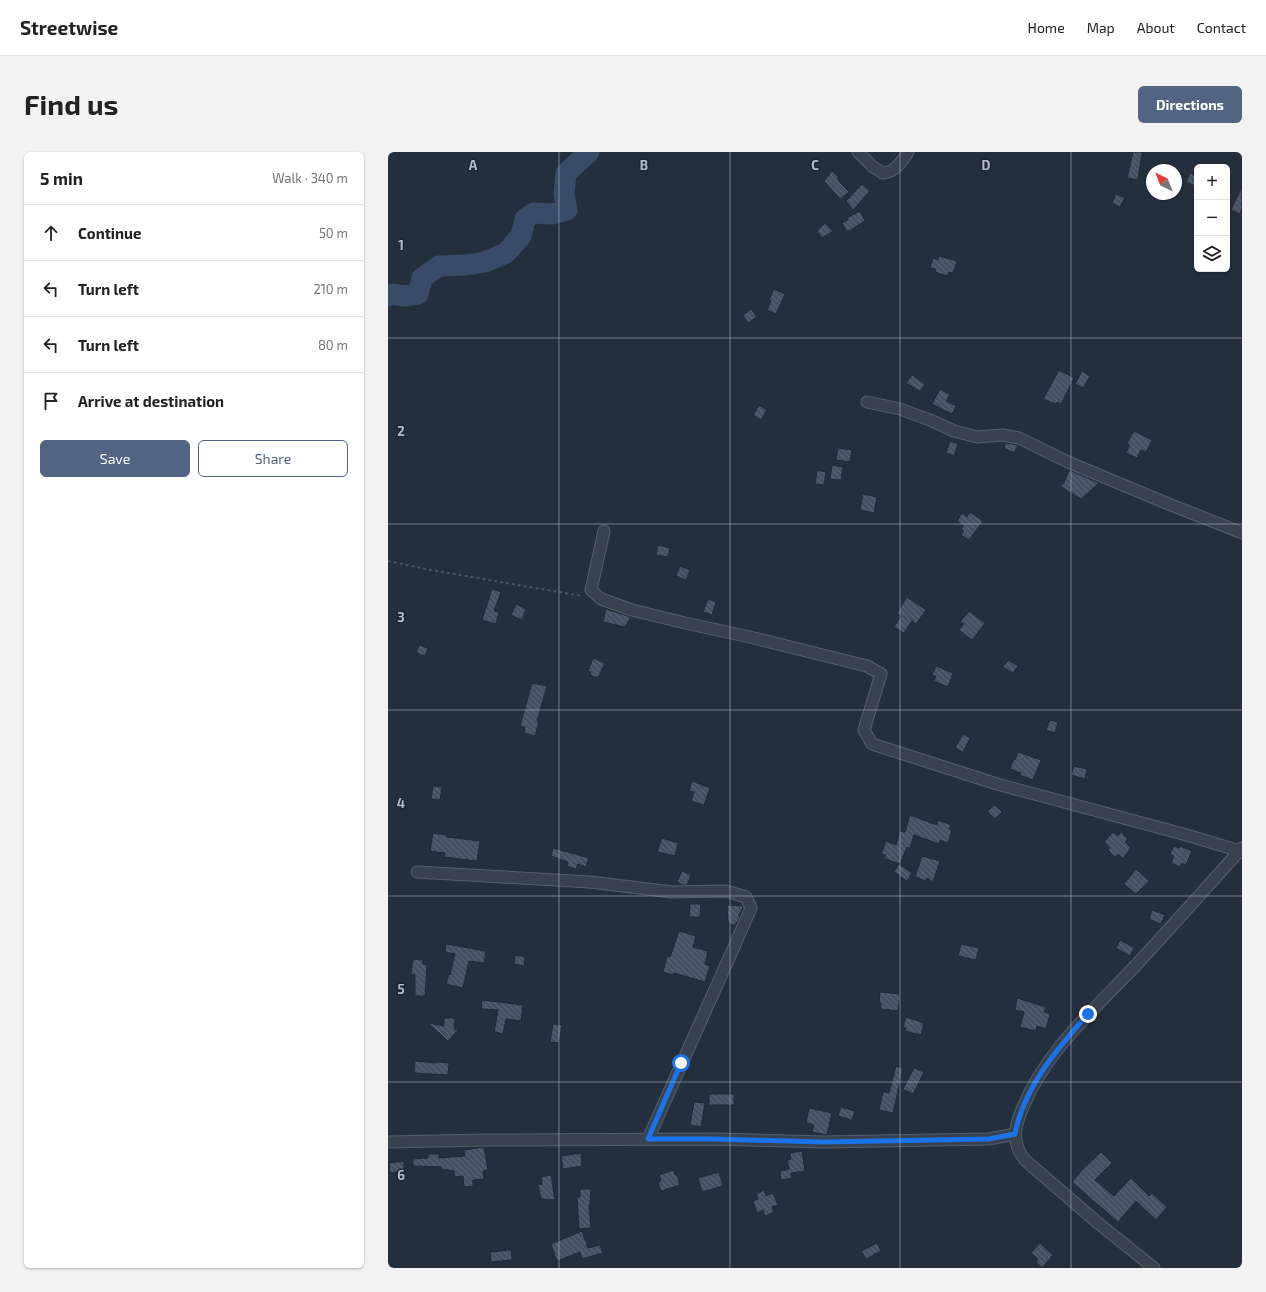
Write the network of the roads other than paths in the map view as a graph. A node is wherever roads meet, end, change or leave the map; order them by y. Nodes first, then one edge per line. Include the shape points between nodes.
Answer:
1 (858, 152) edge
2 (908, 152) edge
3 (867, 402) dead end
4 (604, 531) dead end
5 (1242, 533) edge
6 (1241, 850) edge
7 (417, 872) dead end
8 (1015, 1134) junction
9 (648, 1139) junction
10 (388, 1142) edge
11 (1154, 1268) edge

1 - 2 street via 883,173 888,173
3 - 5 street via 900,409 954,431 977,436 1003,435 1019,438 1068,462
4 - 6 street via 591,590 601,599 655,616 867,666 881,674 864,730 872,744 997,784
6 - 8 street via 1138,964 1088,1014 1055,1053 1029,1094
7 - 9 street via 590,882 672,892 726,891 746,896 751,908
8 - 9 street via 989,1139 846,1142
8 - 11 street via 1018,1150 1026,1161
9 - 10 street

